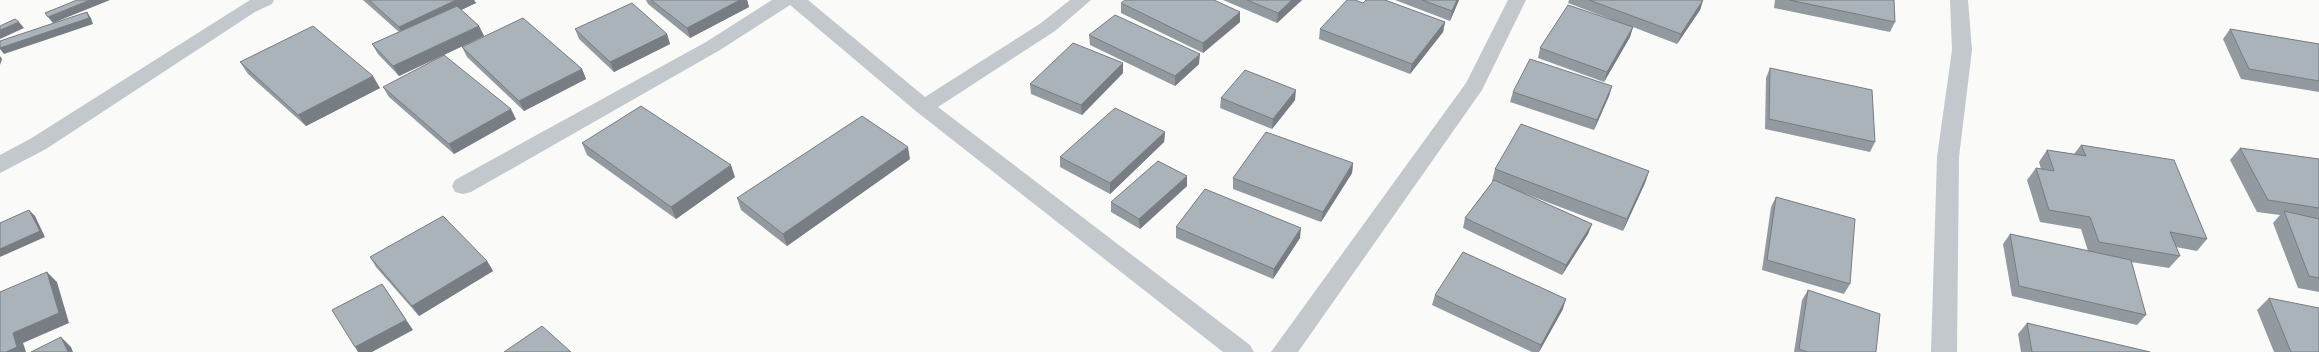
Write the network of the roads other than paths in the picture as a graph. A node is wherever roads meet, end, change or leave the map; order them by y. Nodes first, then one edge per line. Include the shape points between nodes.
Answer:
1 (265, 0) edge
2 (785, 0) edge
3 (796, 0) edge
4 (1082, 0) edge
5 (1517, 0) edge
6 (1959, 0) edge
7 (924, 107) junction
8 (1948, 157) junction
9 (0, 165) edge
10 (463, 186) dead end
11 (1241, 352) edge
12 (1284, 352) edge
13 (1944, 352) edge
14 (1948, 352) edge

1 - 9 street via 248,8 38,144
2 - 10 street via 713,46
3 - 7 street
4 - 7 street via 1048,27
5 - 12 street via 1475,85
6 - 8 street via 1961,39
7 - 11 street
8 - 13 street
8 - 14 street

